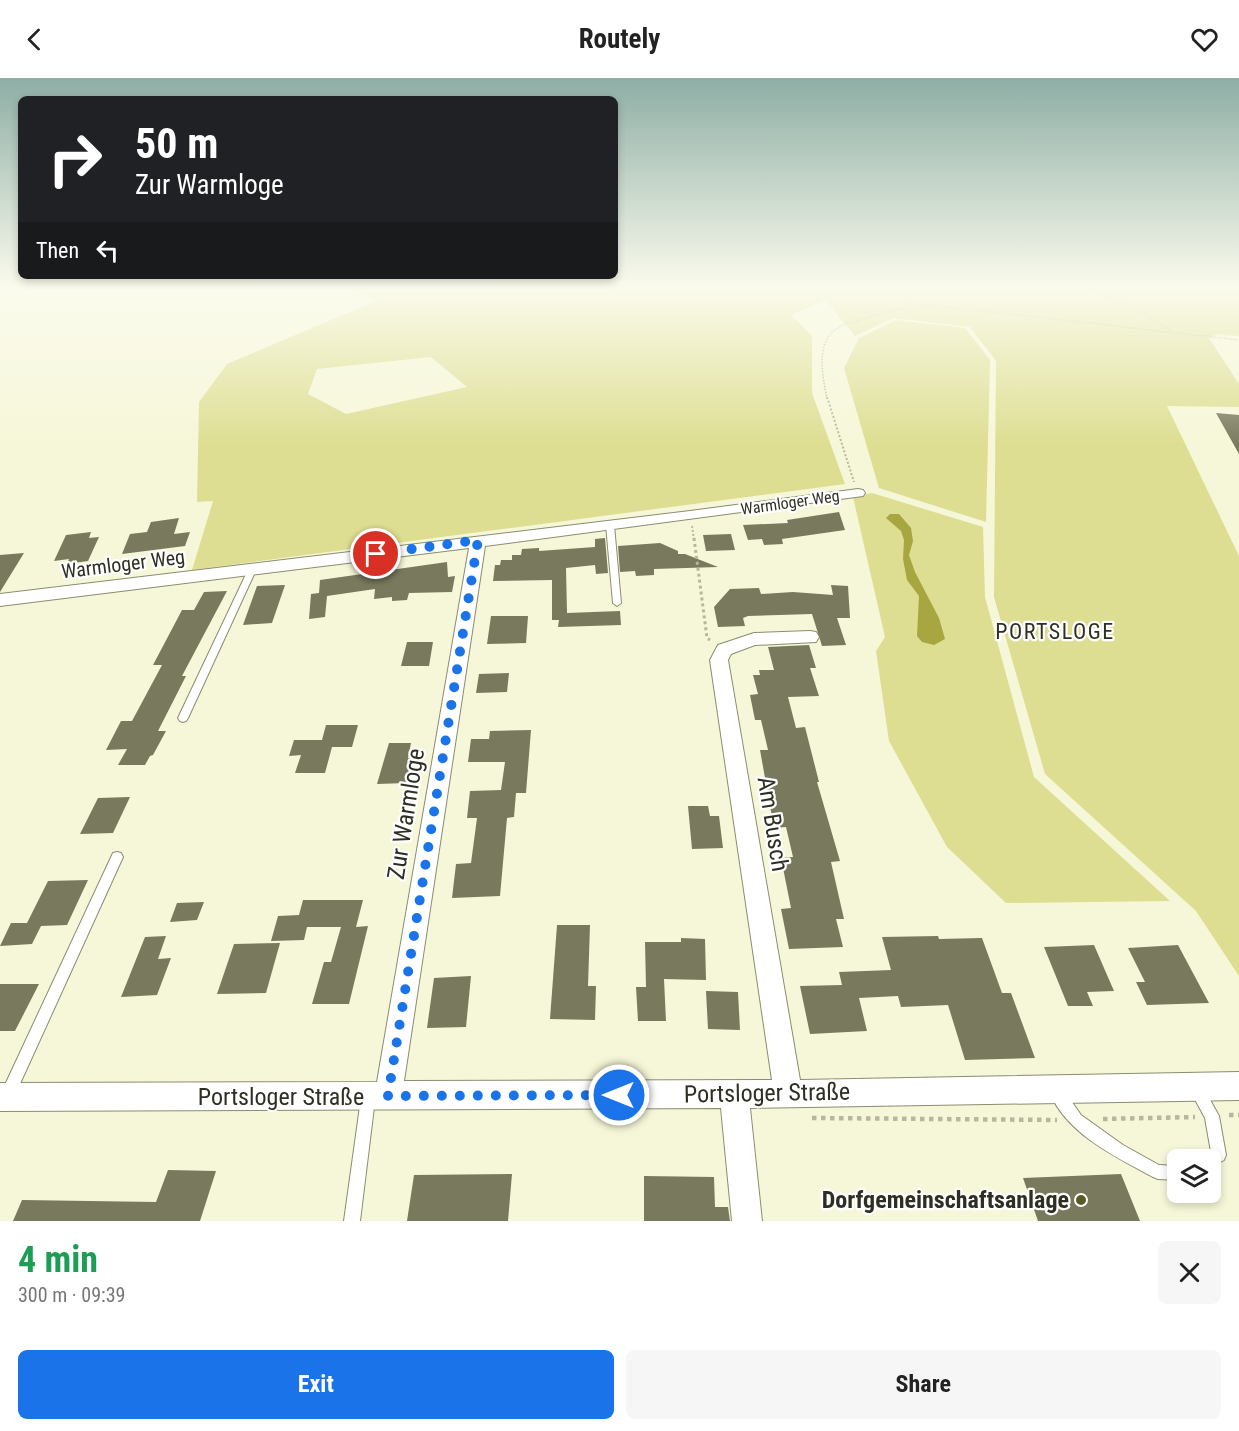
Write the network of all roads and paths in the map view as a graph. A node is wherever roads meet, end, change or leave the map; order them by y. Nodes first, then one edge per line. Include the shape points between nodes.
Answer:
1 (828, 339) edge
2 (858, 493) joint
3 (690, 516) junction
4 (610, 525) junction
5 (478, 540) junction
6 (252, 570) junction
7 (0, 600) edge
8 (617, 603) dead end
9 (810, 637) dead end
10 (724, 650) junction
11 (183, 718) dead end
12 (117, 857) dead end
13 (1239, 1086) edge
14 (1195, 1088) junction
15 (1056, 1091) junction
16 (734, 1094) junction
17 (788, 1094) junction
18 (4, 1097) edge
19 (378, 1097) junction
20 (1218, 1149) edge
21 (1167, 1172) edge
22 (352, 1221) edge
23 (747, 1221) edge

1 - 2 path, Warmloger Weg via 821,354 830,414
2 - 3 street, Warmloger Weg
3 - 4 street, Warmloger Weg
3 - 10 path via 707,638
4 - 5 street, Warmloger Weg
4 - 8 lane
5 - 6 street, Warmloger Weg
5 - 19 street, Zur Warmloge
6 - 7 street, Warmloger Weg
6 - 11 lane
9 - 10 street via 754,639
10 - 17 street, Am Busch via 719,660
12 - 18 lane, Portsloger Straße
13 - 14 street, Portsloger Straße
14 - 15 street, Portsloger Straße
14 - 20 lane via 1212,1116
15 - 17 street, Portsloger Straße
15 - 21 lane via 1076,1120 1118,1150 1158,1172
16 - 17 street, Portsloger Straße
16 - 19 street, Portsloger Straße
16 - 23 street
18 - 19 street, Portsloger Straße
19 - 22 lane

